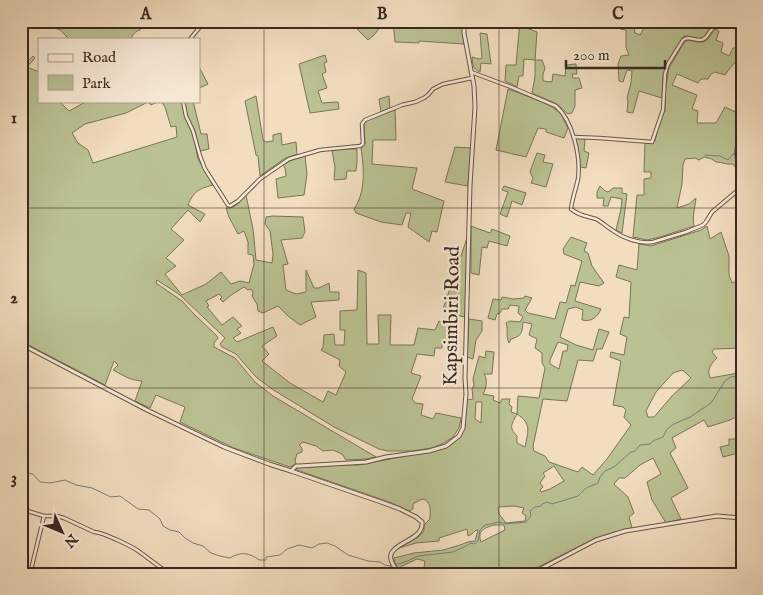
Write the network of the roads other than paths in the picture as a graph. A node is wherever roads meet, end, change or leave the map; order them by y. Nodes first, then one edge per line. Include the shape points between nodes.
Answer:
1 (205, 21) edge
2 (464, 21) edge
3 (730, 21) edge
4 (191, 38) edge
5 (471, 72) junction
6 (472, 78) junction
7 (183, 102) edge
8 (742, 133) edge
9 (574, 137) junction
10 (741, 170) edge
11 (21, 344) edge
12 (291, 470) junction
13 (21, 509) edge
14 (44, 516) junction
15 (742, 518) edge
16 (394, 567) junction
17 (30, 574) edge
18 (171, 574) edge
19 (376, 574) edge
20 (400, 574) edge
21 (531, 574) edge

1 - 4 street
2 - 5 street, Kapsimbiri Road
3 - 9 street via 713,28 702,40 683,40 668,64 663,110 652,142
5 - 6 street, Kapsimbiri Road
5 - 9 street via 556,106
6 - 7 street via 443,84 424,98 364,120 363,144 360,146 320,150 289,159 230,206 205,169
6 - 12 street, Kapsimbiri Road via 475,119 470,185 466,394 461,432 450,444 437,449 366,462 298,466
8 - 10 street via 737,150
9 - 10 street via 578,179 571,209 637,241 653,242 705,224 712,212 737,191
11 - 12 street via 224,447
12 - 16 street via 400,509 419,520 422,524 418,534 395,548 390,559
13 - 14 street
14 - 17 street
14 - 18 street via 58,516 105,534 141,552
15 - 21 street via 717,516 624,531 596,540
16 - 19 street
16 - 20 street

